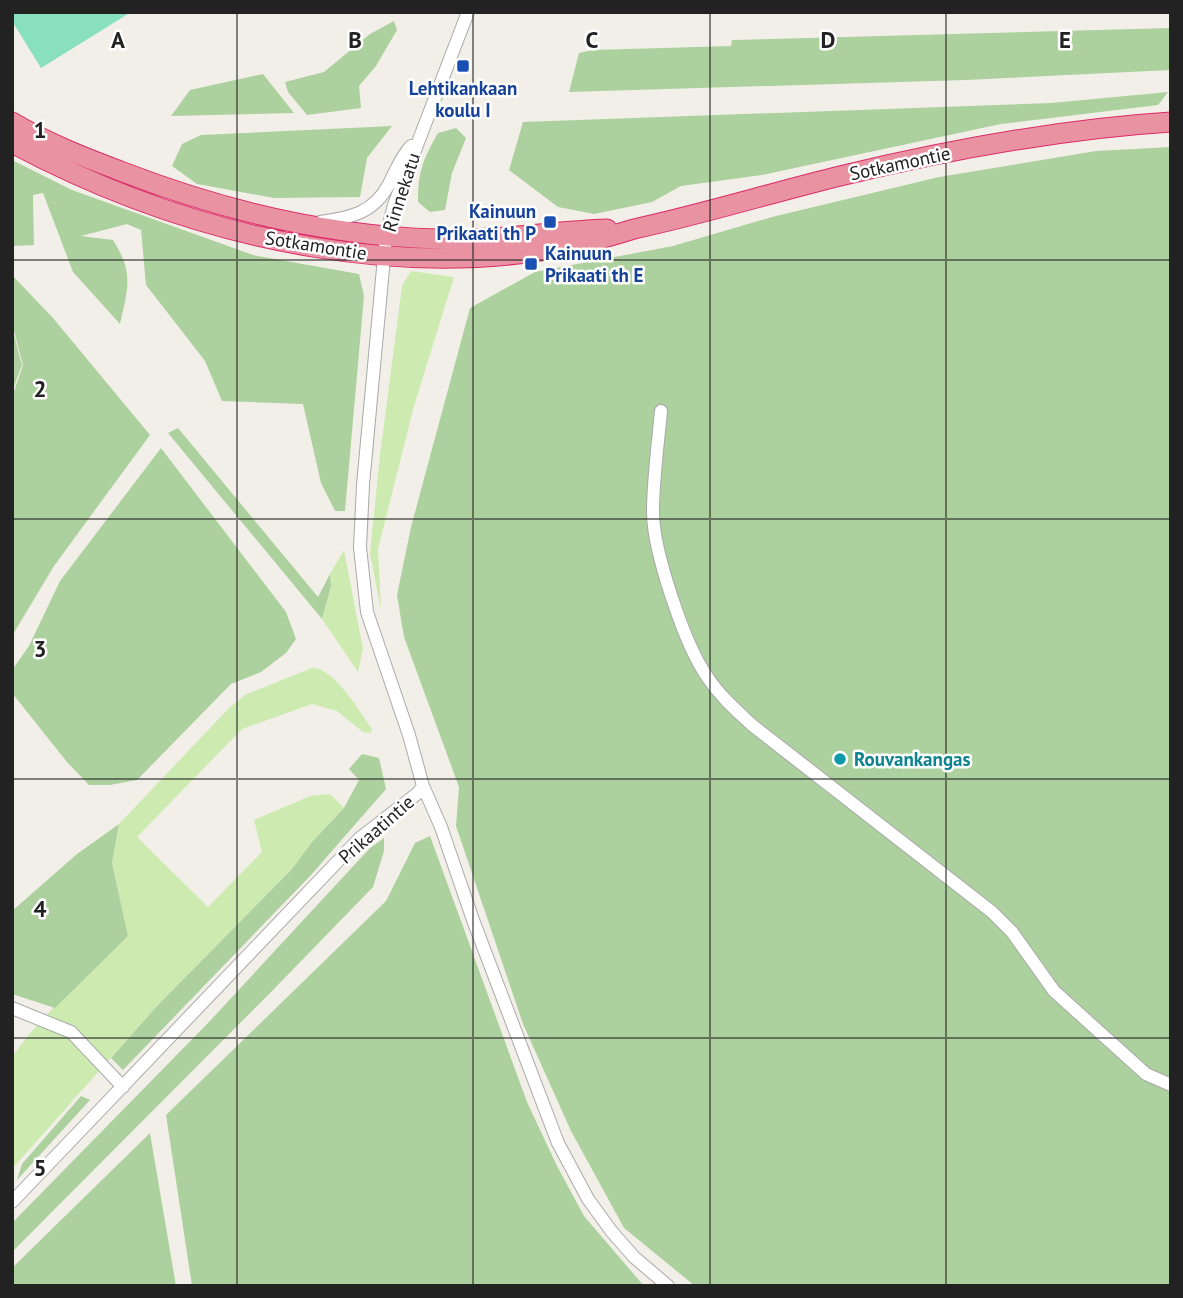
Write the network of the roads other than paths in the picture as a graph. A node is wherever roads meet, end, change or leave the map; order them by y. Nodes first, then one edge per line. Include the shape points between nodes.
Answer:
1 (468, 12) edge
2 (12, 122) edge
3 (1171, 122) edge
4 (417, 142) junction
5 (12, 143) edge
6 (302, 224) junction
7 (385, 245) junction
8 (661, 411) dead end
9 (423, 786) junction
10 (12, 1009) edge
11 (1171, 1085) edge
12 (123, 1087) junction
13 (12, 1202) edge
14 (668, 1286) edge

1 - 4 street, Rinnekatu
2 - 6 highway, Sotkamontie via 89,160 163,187
3 - 7 highway, Sotkamontie via 1033,137 923,158 593,242 522,254 430,257
4 - 6 street via 398,164 379,201 368,210
4 - 7 street, Rinnekatu
5 - 7 highway, Sotkamontie via 80,176 200,220 288,243
6 - 7 highway, Sotkamontie
7 - 9 street, Prikaatintie via 360,547 367,612
8 - 11 street via 655,542 696,658 708,679 752,725 992,912 1054,991 1146,1074
9 - 12 street, Prikaatintie via 359,838
9 - 14 street via 558,1143 612,1232
10 - 12 street via 71,1032
12 - 13 street, Prikaatintie

